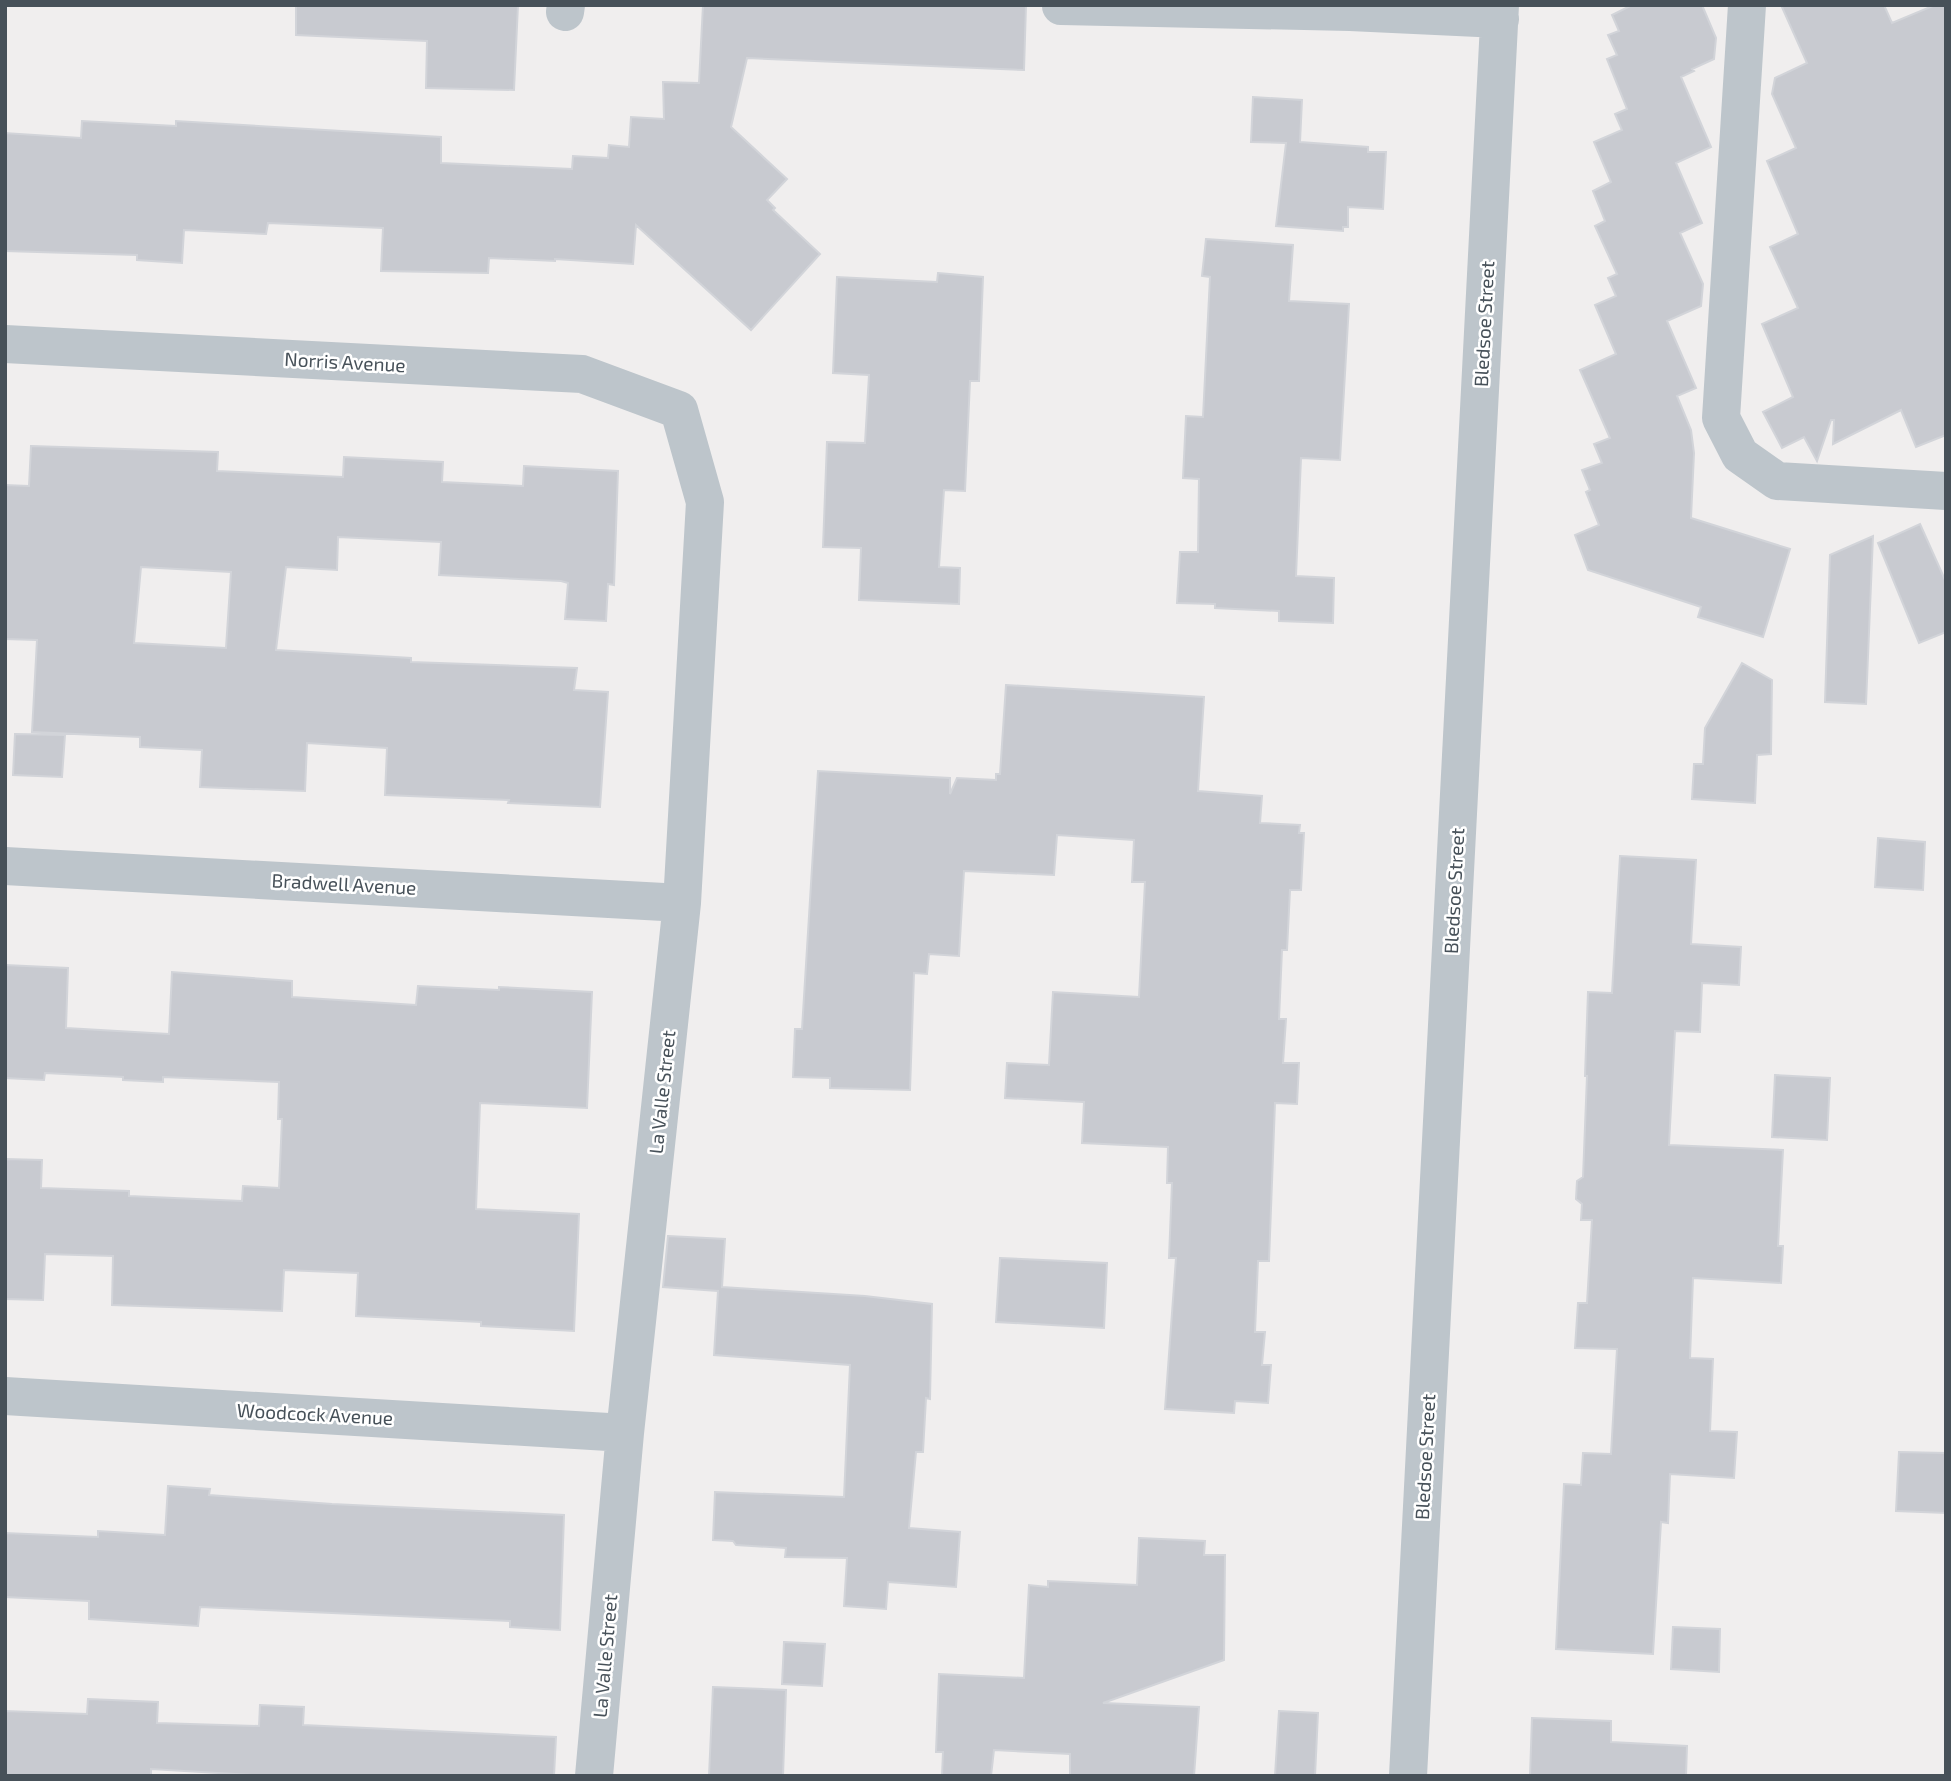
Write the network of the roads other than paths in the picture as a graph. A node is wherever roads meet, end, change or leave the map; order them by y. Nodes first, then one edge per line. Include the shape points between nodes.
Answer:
1 (1746, 5) edge
2 (1061, 6) edge
3 (1351, 9) edge
4 (1500, 12) edge
5 (5, 344) edge
6 (679, 410) joint
7 (1946, 492) edge
8 (5, 866) edge
9 (682, 903) junction
10 (5, 1396) edge
11 (625, 1433) junction
12 (594, 1776) edge
13 (1408, 1776) edge

1 - 7 street via 1721,418 1740,455 1777,481
2 - 3 street
3 - 4 street
4 - 13 street, Bledsoe Street
5 - 6 street, Norris Avenue via 582,374
6 - 9 street, La Valle Street via 705,502
8 - 9 street, Bradwell Avenue
9 - 11 street, La Valle Street
10 - 11 street, Woodcock Avenue
11 - 12 street, La Valle Street

